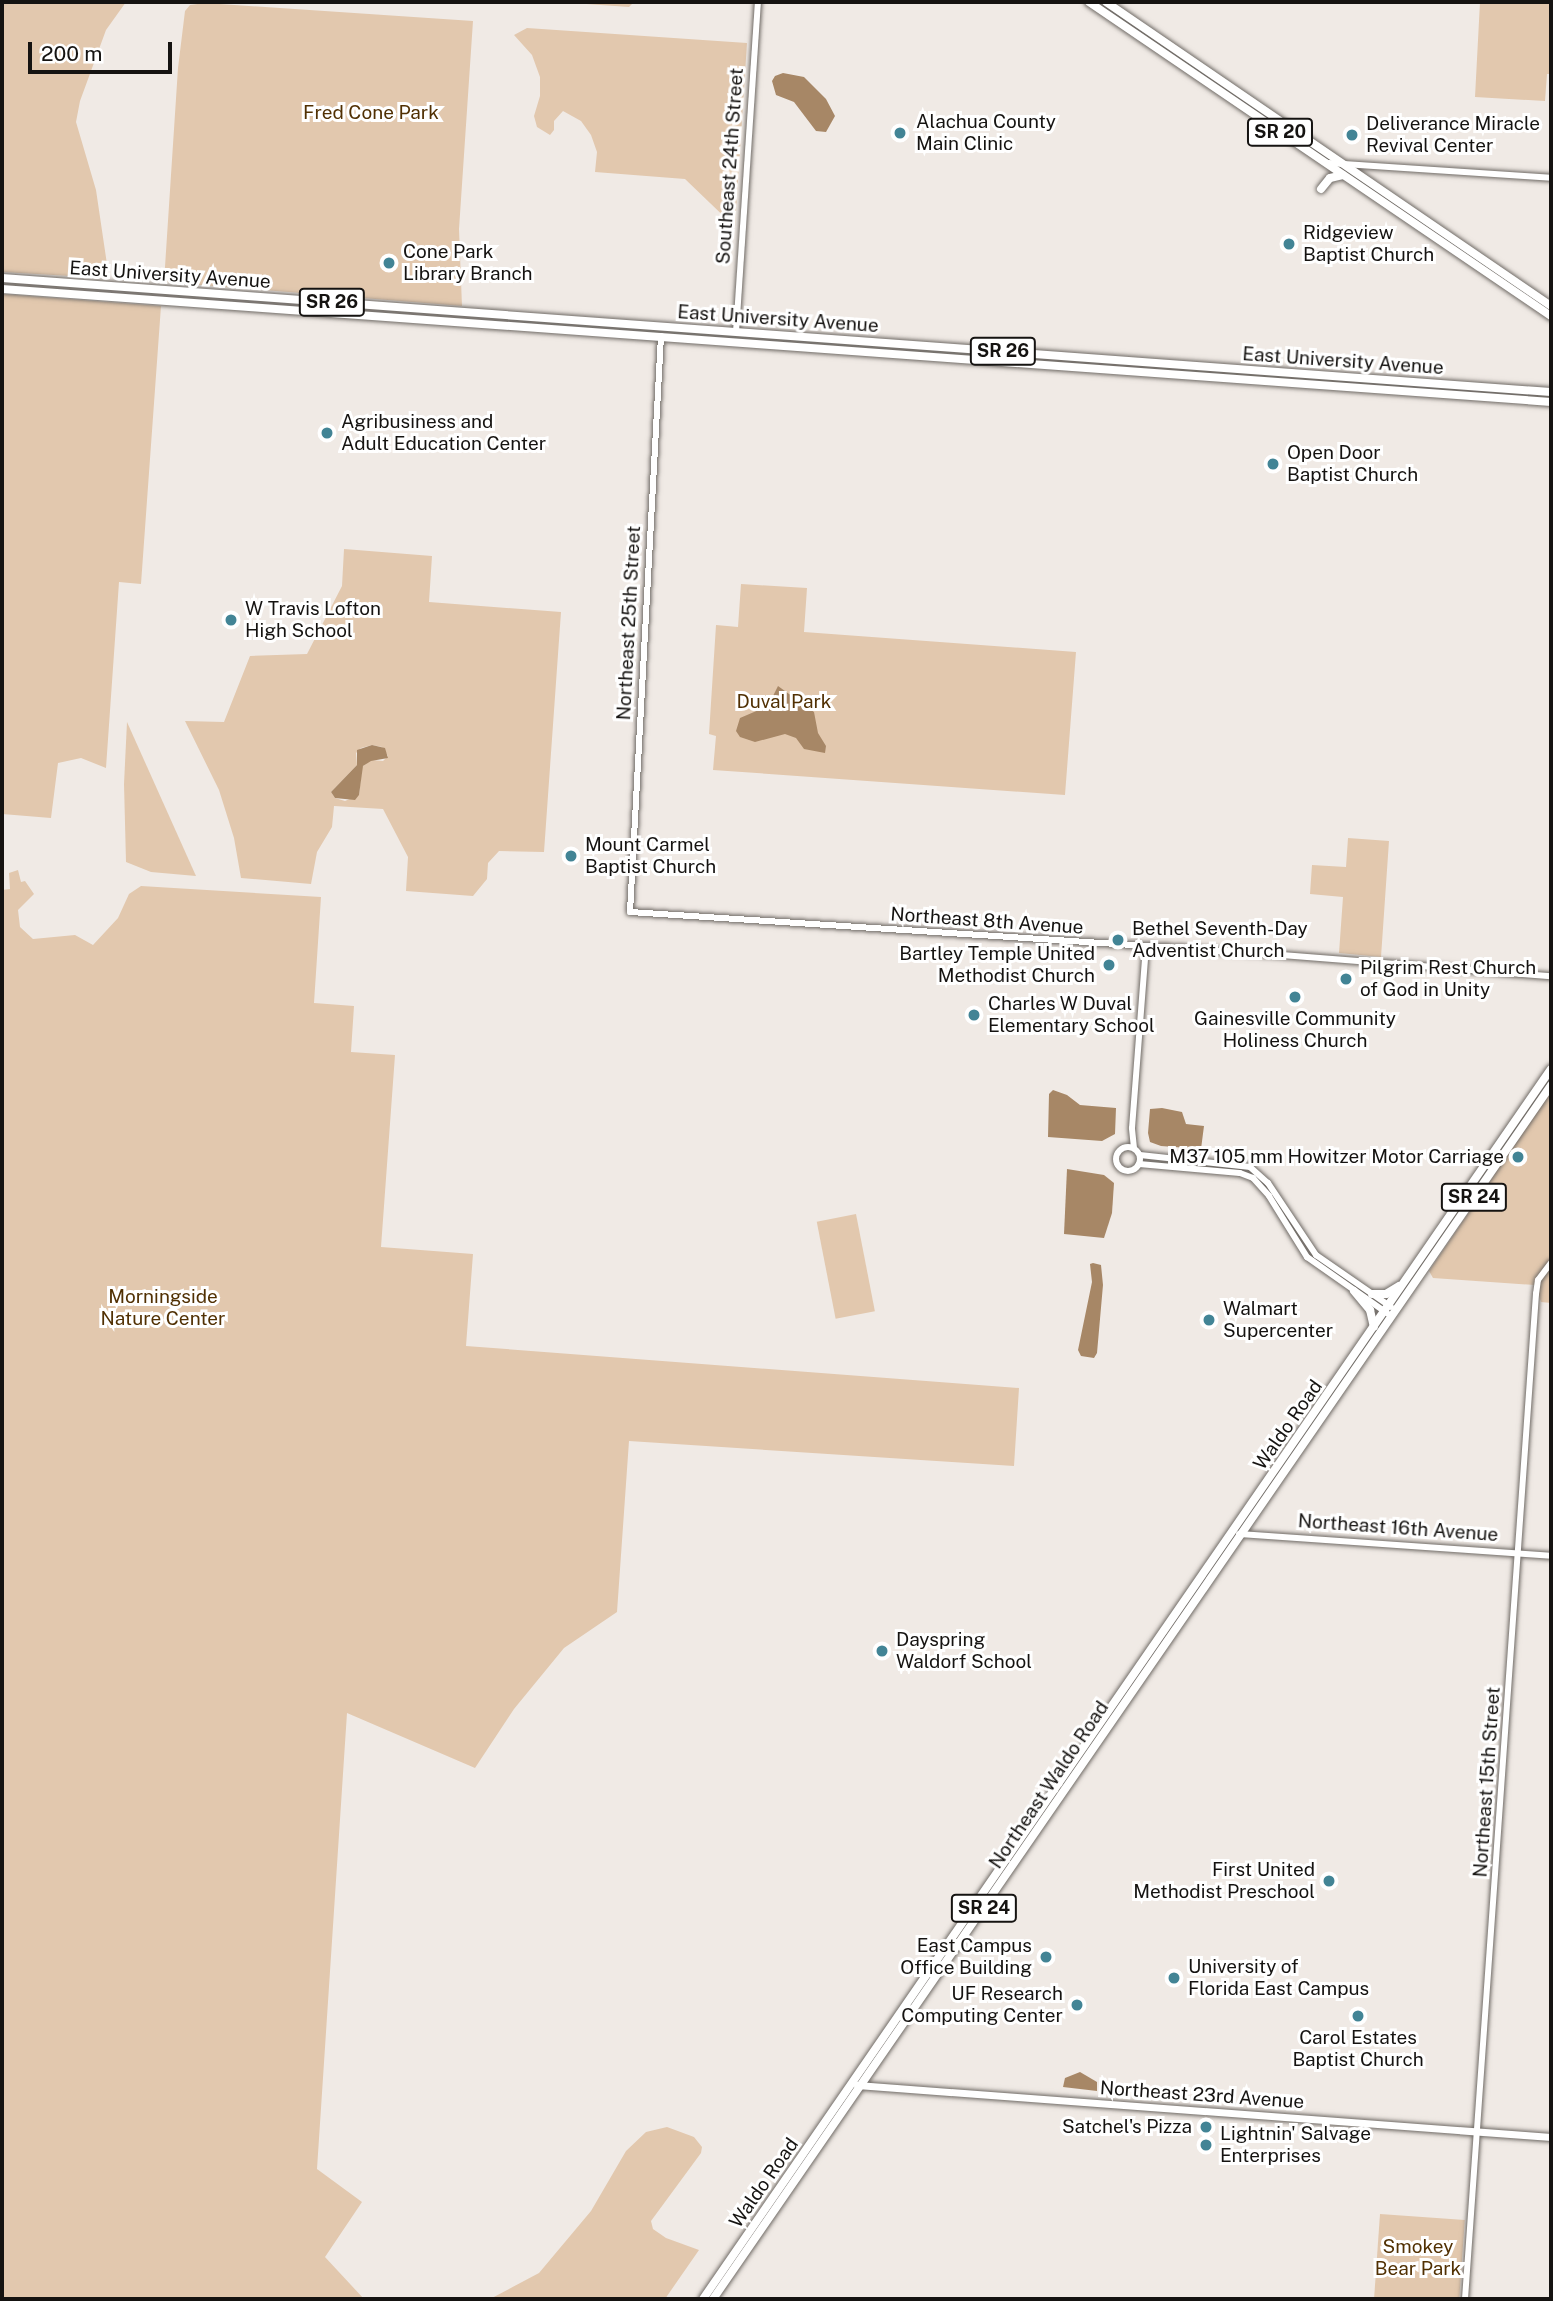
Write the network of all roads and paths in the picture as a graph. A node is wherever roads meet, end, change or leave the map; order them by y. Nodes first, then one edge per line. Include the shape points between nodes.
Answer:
1 (758, 2) edge
2 (1089, 2) edge
3 (1106, 2) edge
4 (1345, 170) junction
5 (1551, 178) edge
6 (1321, 190) dead end
7 (2, 278) edge
8 (2, 289) edge
9 (187, 292) junction
10 (196, 292) junction
11 (295, 299) junction
12 (186, 302) junction
13 (196, 303) junction
14 (373, 305) junction
15 (1551, 306) edge
16 (294, 310) junction
17 (488, 313) junction
18 (370, 315) junction
19 (521, 316) junction
20 (1551, 316) edge
21 (542, 317) junction
22 (589, 321) junction
23 (487, 323) junction
24 (629, 324) junction
25 (520, 326) junction
26 (662, 326) junction
27 (541, 327) junction
28 (590, 331) junction
29 (736, 331) junction
30 (629, 334) junction
31 (661, 336) junction
32 (739, 341) junction
33 (809, 342) junction
34 (1214, 371) junction
35 (1307, 374) junction
36 (1311, 383) junction
37 (1404, 385) junction
38 (1501, 388) junction
39 (1551, 392) edge
40 (1500, 398) junction
41 (1551, 402) edge
42 (630, 912) joint
43 (1146, 947) junction
44 (1551, 976) edge
45 (1551, 1069) edge
46 (1551, 1084) edge
47 (1130, 1147) junction
48 (1140, 1155) junction
49 (1139, 1164) junction
50 (1286, 1219) junction
51 (1551, 1263) edge
52 (1404, 1282) junction
53 (1354, 1291) junction
54 (1372, 1294) junction
55 (1390, 1311) junction
56 (1374, 1328) junction
57 (1236, 1533) junction
58 (1518, 1553) junction
59 (1551, 1556) edge
60 (1215, 1572) joint
61 (1049, 1797) joint
62 (907, 2011) junction
63 (851, 2085) junction
64 (861, 2085) junction
65 (1479, 2132) junction
66 (1551, 2137) edge
67 (703, 2299) edge
68 (713, 2299) edge
69 (1465, 2299) edge

1 - 29 street, Southeast 24th Street
2 - 4 main road, SR 20 via 1326,163
3 - 4 main road, SR 20
4 - 5 street
4 - 6 main road
4 - 15 main road, SR 20
4 - 20 main road, SR 20
7 - 9 main road, East University Avenue / SR 26
8 - 12 main road, East University Avenue / SR 26
9 - 10 main road, East University Avenue / SR 26
9 - 12 main road
10 - 11 main road, East University Avenue / SR 26
10 - 13 main road
11 - 14 main road, East University Avenue / SR 26
11 - 16 main road
12 - 13 main road, East University Avenue / SR 26
13 - 16 main road, East University Avenue / SR 26
14 - 17 main road, East University Avenue / SR 26
14 - 18 main road
16 - 18 main road, East University Avenue / SR 26
17 - 19 main road, East University Avenue / SR 26
17 - 23 main road
18 - 23 main road, East University Avenue / SR 26
19 - 21 main road, East University Avenue / SR 26
19 - 25 main road
21 - 22 main road, East University Avenue / SR 26
21 - 27 main road
22 - 24 main road, East University Avenue / SR 26
22 - 28 main road
23 - 25 main road, East University Avenue / SR 26
24 - 26 main road, East University Avenue / SR 26
24 - 30 main road
25 - 27 main road, East University Avenue / SR 26
26 - 29 main road, East University Avenue / SR 26
26 - 31 main road
27 - 28 main road, East University Avenue / SR 26
28 - 30 main road, East University Avenue / SR 26
29 - 32 main road
29 - 33 main road, East University Avenue / SR 26
30 - 31 main road, East University Avenue / SR 26
31 - 32 main road, East University Avenue / SR 26
31 - 42 street, Northeast 25th Street
32 - 33 main road, East University Avenue / SR 26
33 - 34 main road, East University Avenue / SR 26
34 - 35 main road, East University Avenue / SR 26
34 - 36 main road, East University Avenue / SR 26
35 - 36 main road
35 - 37 main road, East University Avenue / SR 26
36 - 37 main road, East University Avenue / SR 26
37 - 38 main road, East University Avenue / SR 26
37 - 40 main road, East University Avenue / SR 26
38 - 39 main road, East University Avenue / SR 26
38 - 40 main road
40 - 41 main road, East University Avenue / SR 26
42 - 43 street, Northeast 8th Avenue
43 - 44 street, Northeast 8th Avenue
43 - 47 street
45 - 52 main road, Waldo Road / SR 24
46 - 55 main road, Waldo Road / SR 24
47 - 48 street
47 - 49 street via 1117,1154 1119,1166 1128,1171
48 - 49 street
48 - 50 street via 1250,1167 1268,1183
49 - 50 street via 1240,1173 1261,1186
50 - 53 street via 1307,1257
50 - 54 street via 1316,1255
51 - 58 street, Northeast 15th Street via 1536,1290
52 - 54 main road via 1386,1294
52 - 55 main road, Waldo Road / SR 24
53 - 55 street
53 - 56 main road via 1370,1310
54 - 55 street
55 - 56 main road, Waldo Road / SR 24
55 - 57 main road, Waldo Road / SR 24
56 - 57 main road, Waldo Road / SR 24
57 - 58 street, Northeast 16th Avenue
57 - 60 main road, Waldo Road / SR 24
57 - 61 main road, Waldo Road / SR 24
58 - 59 street, Northeast 16th Avenue
58 - 65 street, Northeast 15th Street
60 - 62 main road, Northeast Waldo Road / SR 24
61 - 62 main road, Northeast Waldo Road / SR 24
62 - 63 main road, Northeast Waldo Road / SR 24
62 - 64 main road, Northeast Waldo Road / SR 24
63 - 64 main road, Northeast 23rd Avenue
63 - 67 main road, Waldo Road / SR 24
64 - 65 main road, Northeast 23rd Avenue
64 - 68 main road, Waldo Road / SR 24
65 - 66 main road, Northeast 23rd Avenue
65 - 69 street, Northeast 15th Street

